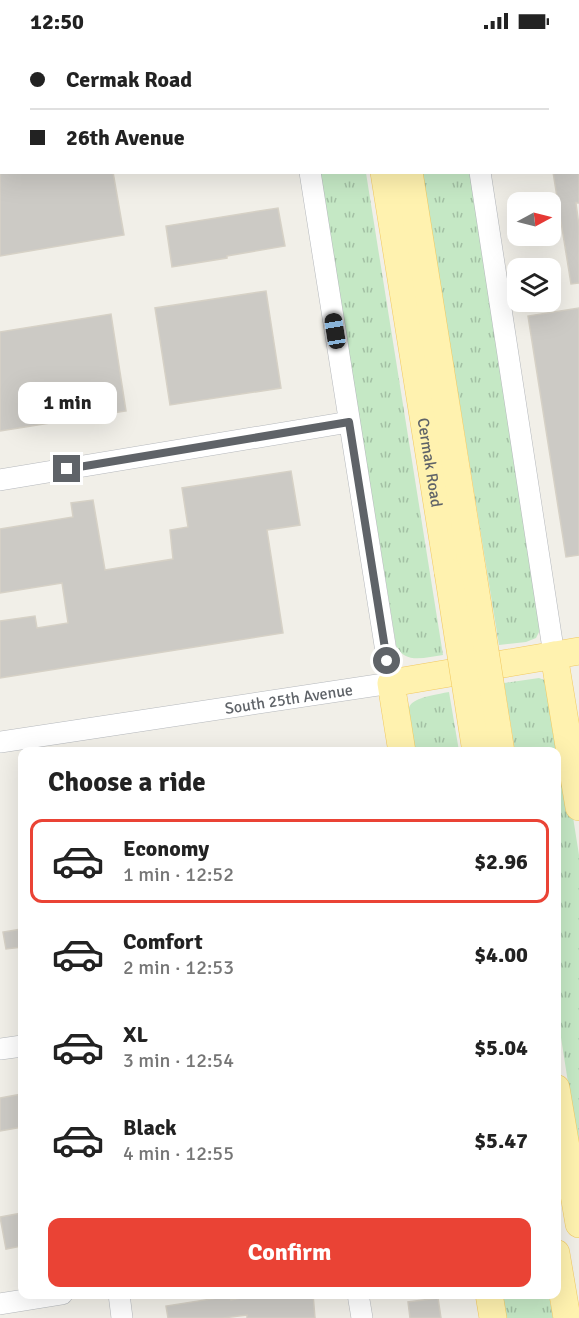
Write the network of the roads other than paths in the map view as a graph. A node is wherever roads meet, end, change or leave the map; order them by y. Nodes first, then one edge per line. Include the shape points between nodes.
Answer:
1 (310, 174) edge
2 (384, 174) edge
3 (409, 174) edge
4 (480, 174) edge
5 (349, 422) junction
6 (0, 480) edge
7 (460, 570) junction
8 (567, 653) edge
9 (391, 683) junction
10 (0, 742) edge
11 (401, 747) edge
12 (476, 747) edge
13 (500, 747) edge
14 (579, 807) edge
15 (18, 1047) edge
16 (0, 1049) edge
17 (561, 1118) edge
18 (579, 1224) edge
19 (561, 1283) edge
20 (31, 1299) edge
21 (119, 1299) edge
22 (359, 1299) edge
23 (490, 1299) edge
24 (0, 1304) edge
25 (122, 1318) edge
26 (362, 1318) edge
27 (493, 1318) edge
28 (567, 1318) edge

1 - 5 street
2 - 7 main road, Cermak Road
3 - 7 main road, Cermak Road
4 - 8 street
5 - 6 street
5 - 9 street
7 - 12 main road, Cermak Road, bridge
7 - 13 main road, Cermak Road, bridge
8 - 9 main road, South 25th Avenue
8 - 14 main road
9 - 10 street, South 25th Avenue
9 - 11 main road
15 - 16 street
17 - 18 main road
19 - 28 main road
20 - 24 street
21 - 25 street
22 - 26 street
23 - 27 main road

